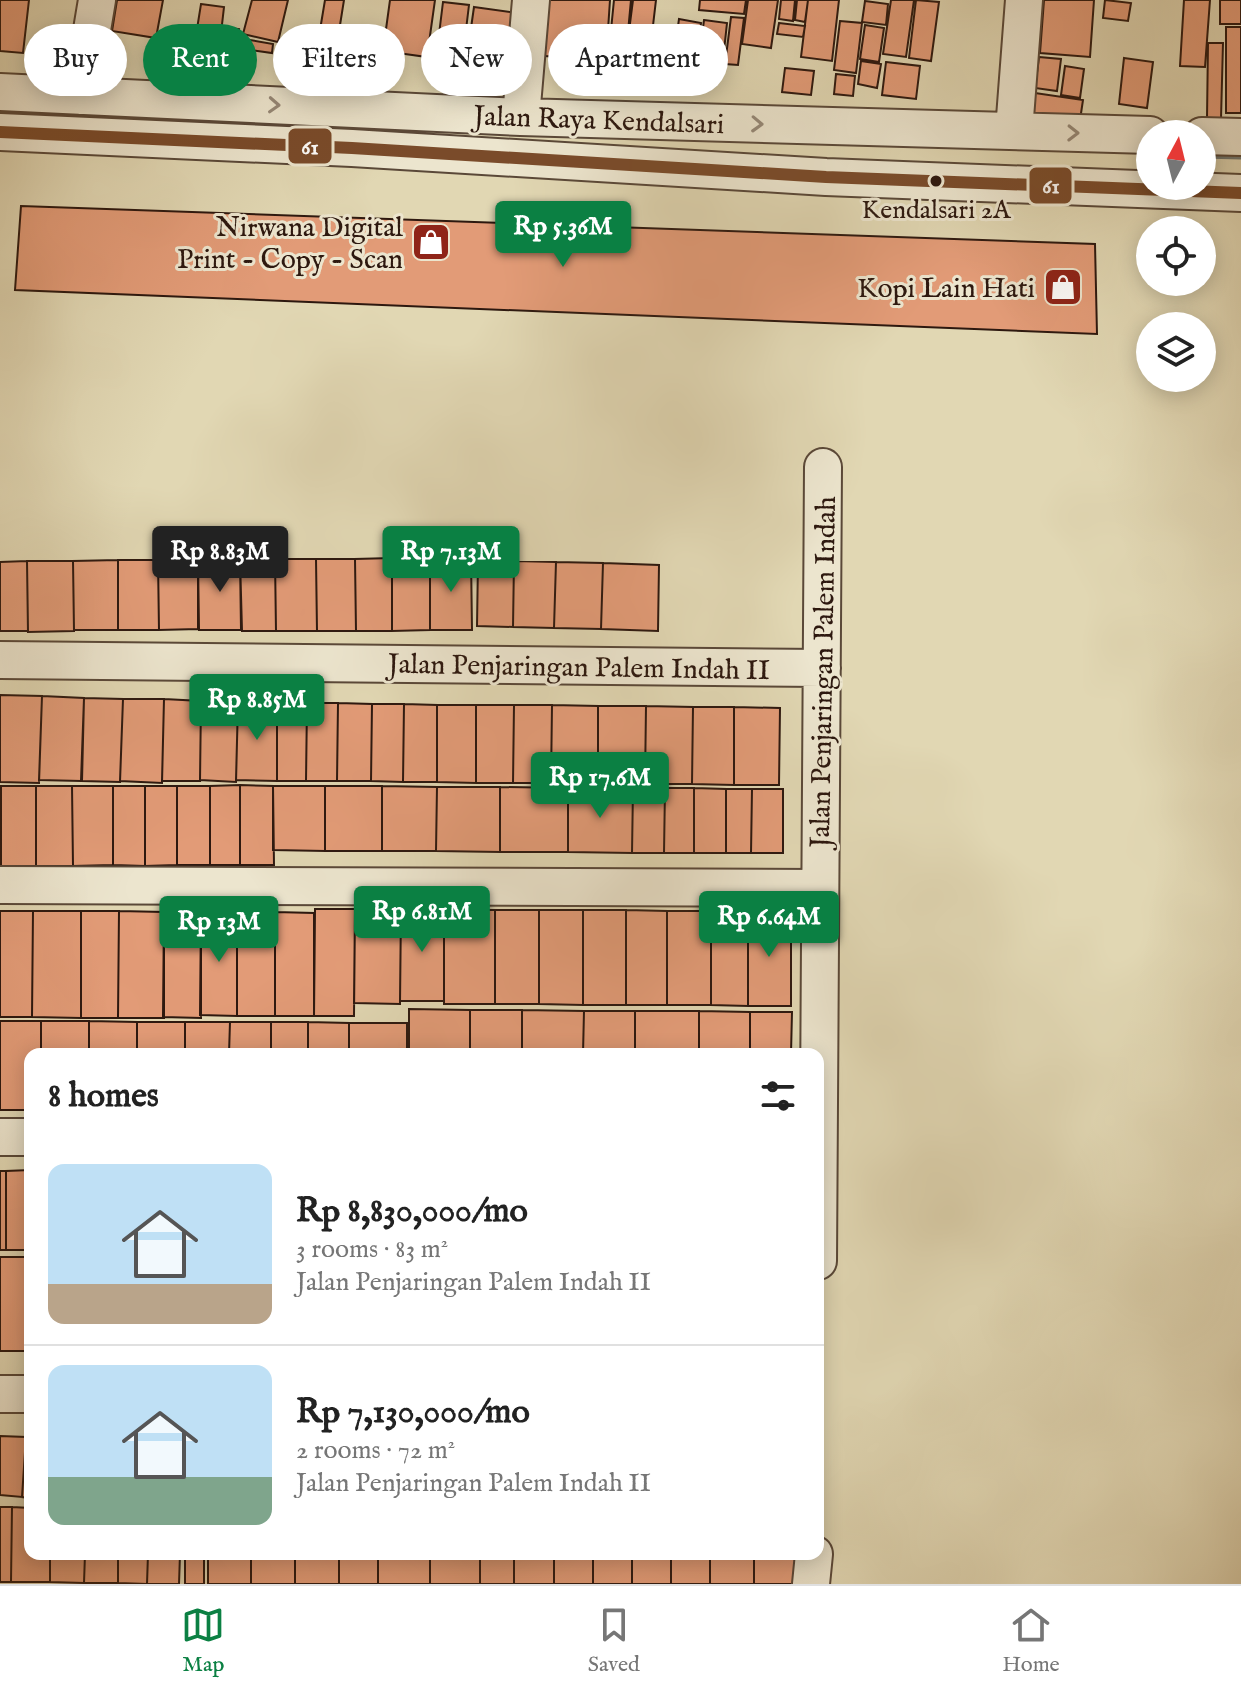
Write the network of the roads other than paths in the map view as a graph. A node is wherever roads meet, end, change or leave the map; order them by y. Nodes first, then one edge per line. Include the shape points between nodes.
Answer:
1 (97, 0) edge
2 (531, 0) edge
3 (1024, 0) edge
4 (93, 24) edge
5 (0, 92) edge
6 (24, 93) edge
7 (81, 96) edge
8 (521, 117) junction
9 (1014, 131) junction
10 (0, 132) edge
11 (1136, 135) edge
12 (1216, 136) edge
13 (1241, 137) edge
14 (1241, 193) edge
15 (823, 467) dead end
16 (0, 660) edge
17 (822, 668) junction
18 (0, 885) edge
19 (820, 888) junction
20 (819, 1048) edge
21 (0, 1137) edge
22 (24, 1137) edge
23 (0, 1394) edge
24 (24, 1394) edge
25 (813, 1560) edge
26 (811, 1584) edge

1 - 4 street
2 - 8 street
3 - 9 street
5 - 6 street, Jalan Raya Kendalsari
7 -> 8 street, Jalan Raya Kendalsari
8 -> 9 street, Jalan Raya Kendalsari
9 -> 11 street, Jalan Raya Kendalsari
10 - 14 street, Jalan Raya Kendalsari via 826,177
12 - 13 street
15 - 17 street, Jalan Penjaringan Palem Indah
16 - 17 street, Jalan Penjaringan Palem Indah II
17 - 19 street, Jalan Penjaringan Palem Indah
18 - 19 street
19 - 20 street, Jalan Penjaringan Palem Indah
21 - 22 street
23 - 24 street
25 - 26 street

